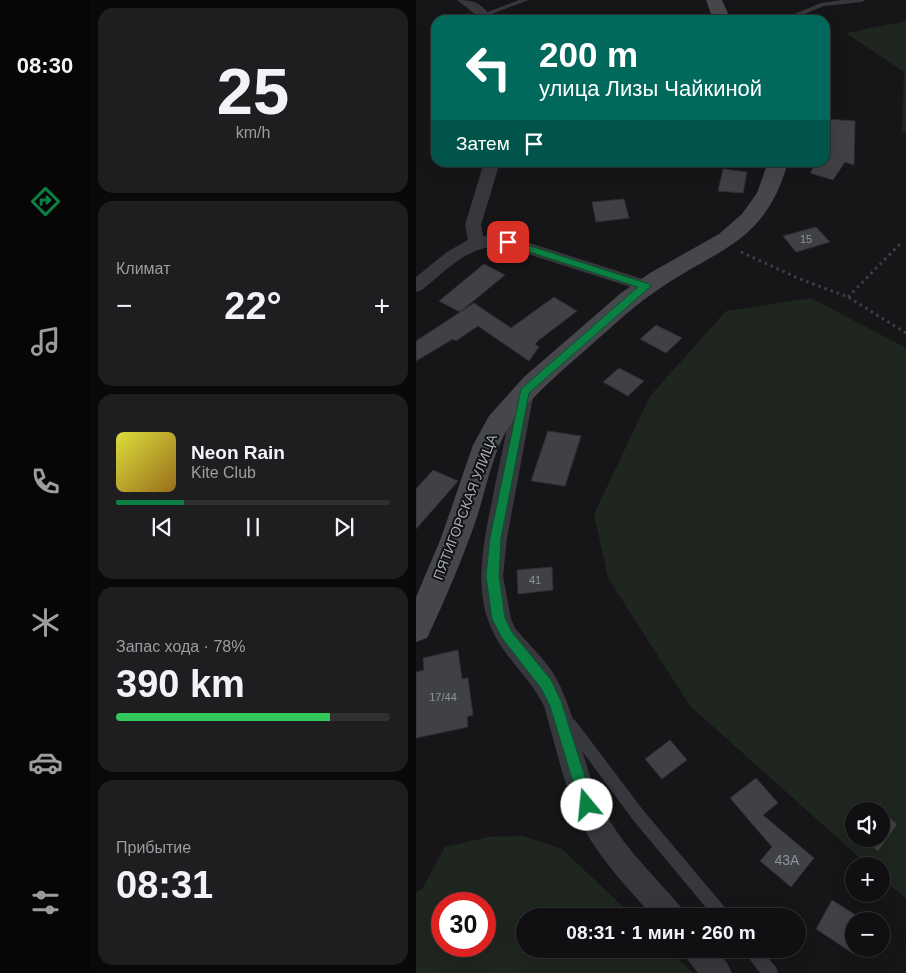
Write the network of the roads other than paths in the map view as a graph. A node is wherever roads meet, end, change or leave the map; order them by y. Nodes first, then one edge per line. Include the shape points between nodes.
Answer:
1 (464, 0) edge
2 (526, 0) edge
3 (714, 0) edge
4 (862, 0) edge
5 (482, 15) edge
6 (492, 15) edge
7 (720, 15) edge
8 (796, 15) edge
9 (490, 167) edge
10 (777, 167) edge
11 (477, 242) junction
12 (416, 286) edge
13 (646, 286) junction
14 (524, 392) junction
15 (416, 629) edge
16 (556, 706) junction
17 (663, 908) edge
18 (716, 908) edge
19 (704, 958) edge
20 (758, 958) edge
21 (717, 973) edge
22 (770, 973) edge

1 - 5 street
2 - 6 lane
3 - 7 street
4 - 8 lane via 823,4
9 - 11 street via 473,224
10 - 13 street, ПЯТИГОРСКАЯ УЛИЦА via 763,203 750,220
11 - 12 street
11 - 13 street via 508,242
13 - 14 street, ПЯТИГОРСКАЯ УЛИЦА
14 - 15 street, ПЯТИГОРСКАЯ УЛИЦА via 492,434 460,526
14 - 16 street, ПЯТИГОРСКАЯ УЛИЦА via 496,538 492,576 499,619 506,634 546,684
16 - 17 street, ПЯТИГОРСКАЯ УЛИЦА via 587,805 612,847
16 - 18 lane, ПЯТИГОРСКАЯ УЛИЦА via 614,785
19 - 21 street
20 - 22 lane

